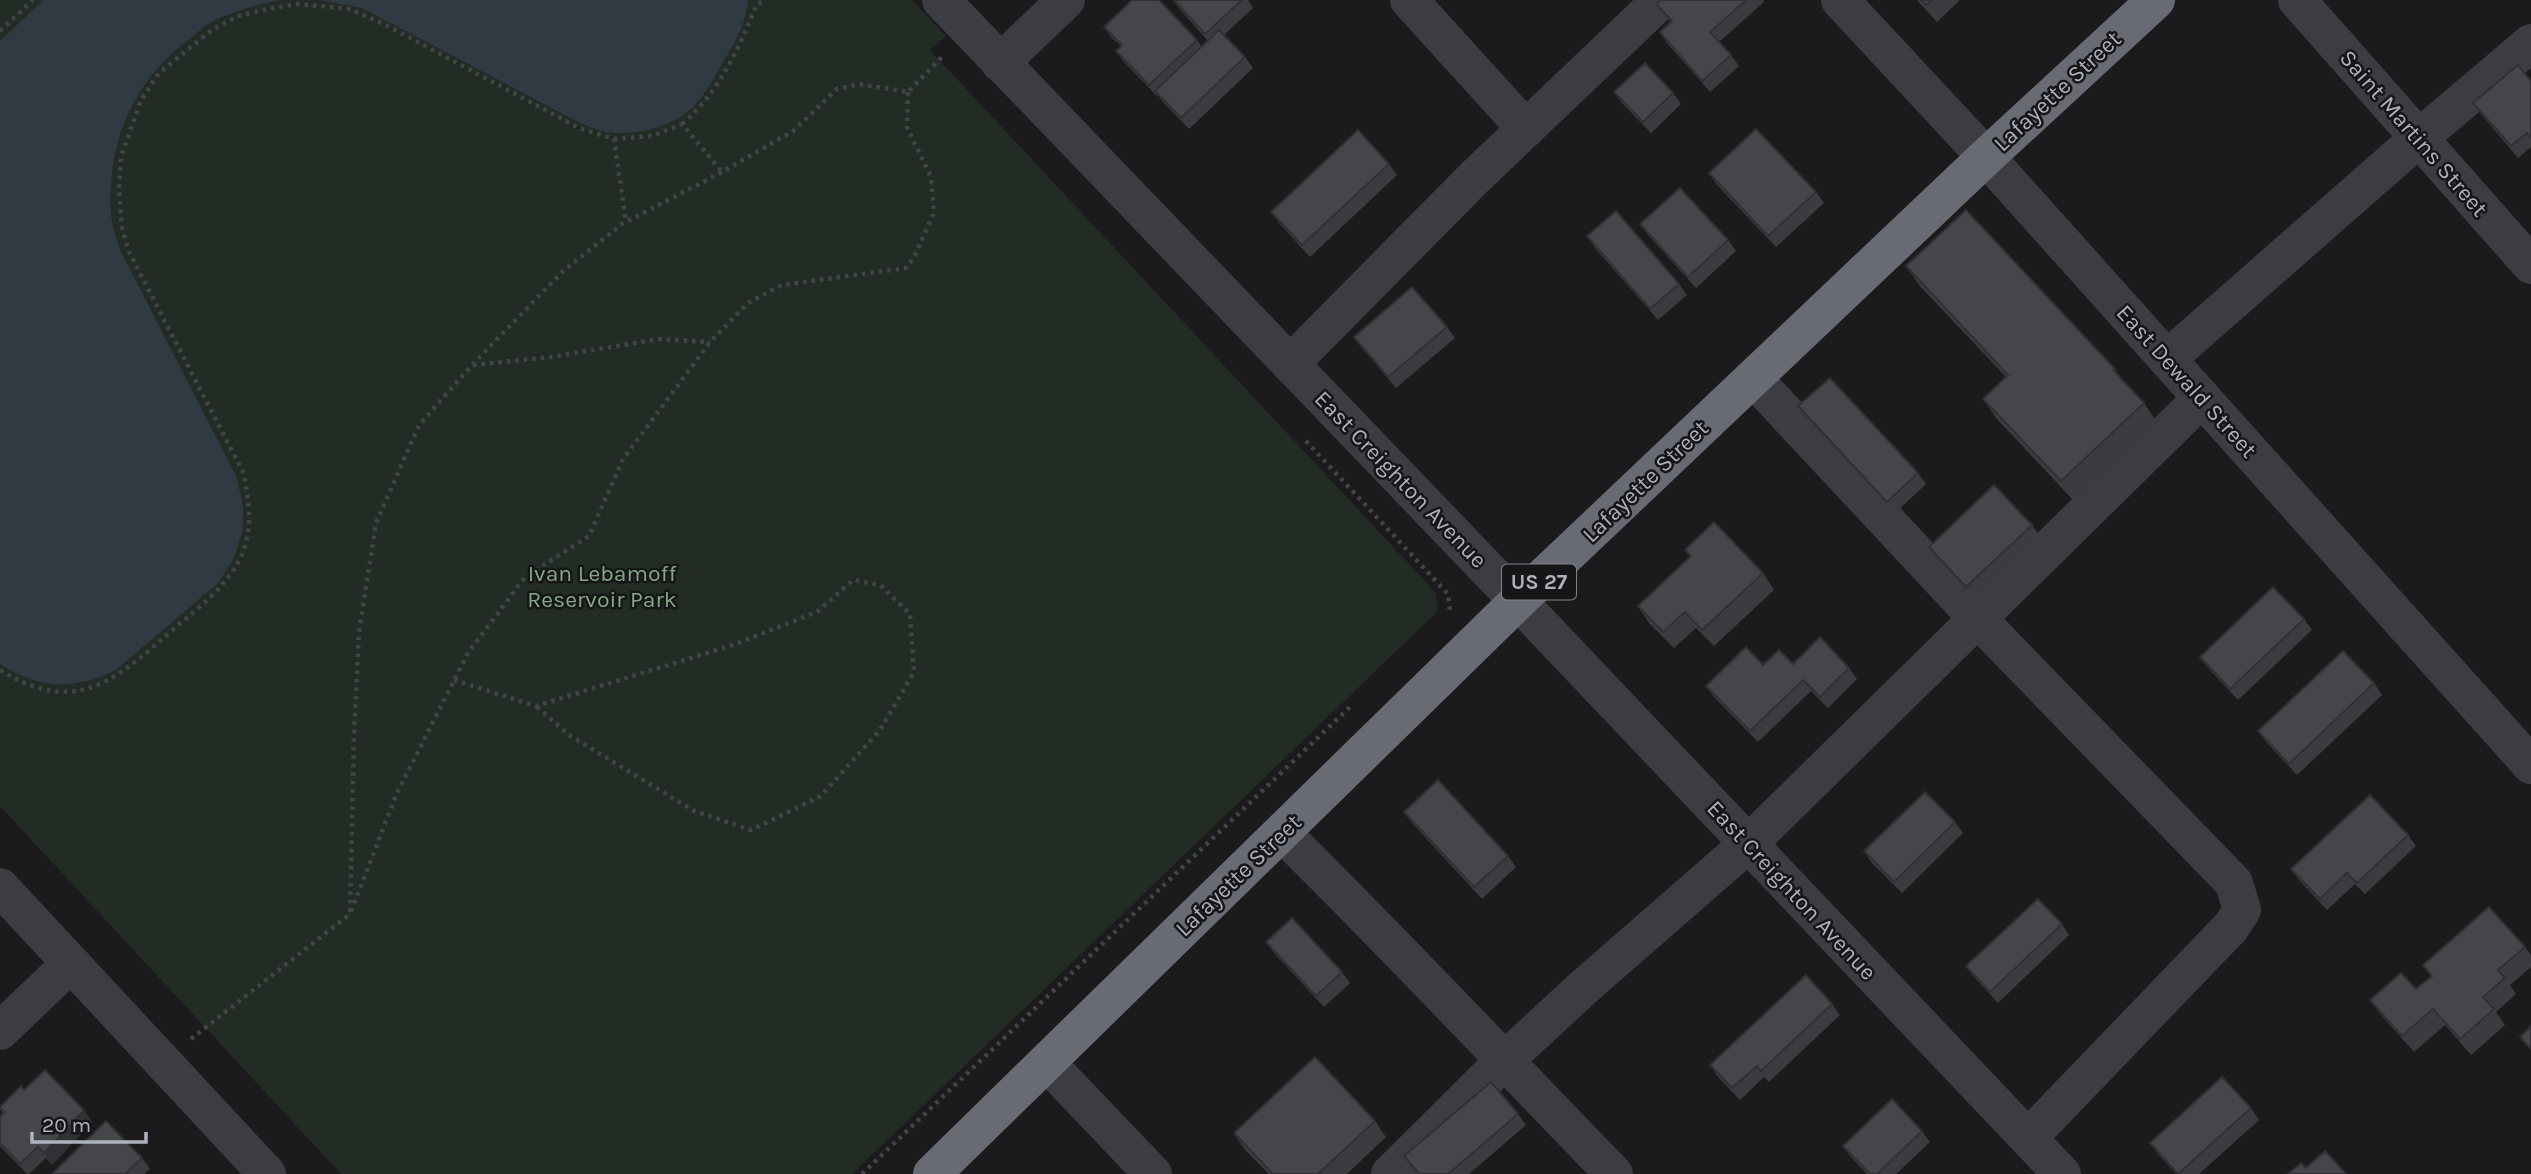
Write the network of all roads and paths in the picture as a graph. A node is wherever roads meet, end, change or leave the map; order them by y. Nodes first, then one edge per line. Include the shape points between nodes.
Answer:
1 (33, 0) edge
2 (766, 0) edge
3 (941, 0) edge
4 (1066, 0) edge
5 (1409, 0) edge
6 (1661, 0) edge
7 (1840, 0) edge
8 (2156, 0) edge
9 (2297, 0) edge
10 (757, 2) edge
11 (0, 31) edge
12 (970, 32) junction
13 (2531, 43) edge
14 (1000, 63) junction
15 (908, 92) junction
16 (682, 124) junction
17 (1526, 128) junction
18 (2418, 138) junction
19 (614, 139) junction
20 (1986, 156) junction
21 (722, 172) junction
22 (626, 222) junction
23 (2531, 265) edge
24 (710, 342) junction
25 (2167, 359) junction
26 (1290, 364) junction
27 (472, 365) junction
28 (1753, 378) junction
29 (2202, 398) junction
30 (1301, 435) dead end
31 (1518, 601) junction
32 (1978, 618) junction
33 (1440, 621) dead end
34 (0, 670) edge
35 (454, 680) junction
36 (1360, 697) dead end
37 (536, 706) junction
38 (2531, 765) edge
39 (1282, 833) junction
40 (1748, 844) junction
41 (0, 887) edge
42 (350, 915) junction
43 (70, 964) junction
44 (0, 1031) edge
45 (163, 1061) junction
46 (1504, 1061) junction
47 (1047, 1063) junction
48 (2028, 1138) junction
49 (267, 1174) edge
50 (862, 1174) edge
51 (932, 1174) edge
52 (1153, 1174) edge
53 (1390, 1174) edge
54 (1614, 1174) edge
55 (2062, 1174) edge

1 - 11 path
2 - 10 path
3 - 12 street, East Creighton Avenue
4 - 14 street
5 - 17 street
6 - 17 street
7 - 20 street, East Dewald Street
8 - 20 highway, Lafayette Street / US 27
9 - 18 street, Saint Martins Street
10 - 16 path via 718,85
12 - 14 street, East Creighton Avenue
12 - 15 path
13 - 18 street
14 - 26 street, East Creighton Avenue
15 - 21 path via 859,83 837,89 793,131
15 - 24 path via 907,127 931,177 934,213 914,257 905,268 782,285 748,303
16 - 19 path via 652,136
16 - 21 path
17 - 26 street
18 - 23 street, Saint Martins Street
18 - 25 street
19 - 22 path
19 - 34 path via 579,128 350,9 297,4 239,16 212,30 170,63 141,100 121,157 122,228 129,252 244,474 250,505 242,554 225,583 120,675 69,691 40,690
20 - 25 street, East Dewald Street
20 - 28 highway, Lafayette Street / US 27
21 - 22 path
22 - 27 path via 562,272
24 - 27 path via 659,339 551,358
24 - 35 path via 623,459 589,536 525,577 468,653
25 - 29 street, East Dewald Street
26 - 31 street, East Creighton Avenue
27 - 42 path via 419,425 376,523 359,632
28 - 31 highway, Lafayette Street / US 27
28 - 32 street
29 - 32 street
29 - 38 street, East Dewald Street
30 - 33 path via 1448,594 1450,611
31 - 39 highway, Lafayette Street / US 27
31 - 40 street, East Creighton Avenue
32 - 40 street
32 - 48 street via 2234,883 2242,910 2231,927
35 - 37 path
35 - 42 path via 397,793
36 - 50 path
37 - 37 path via 733,645 817,612 853,580 880,585 910,614 914,672 880,730 821,796 751,830 694,811 569,736
39 - 46 street
39 - 47 highway, Lafayette Street / US 27
40 - 46 street
40 - 48 street, East Creighton Avenue
41 - 43 street
42 - 45 path
43 - 44 street
43 - 45 street
45 - 49 street
46 - 53 street
46 - 54 street
47 - 51 highway, Lafayette Street / US 27
47 - 52 street
48 - 55 street, East Creighton Avenue

